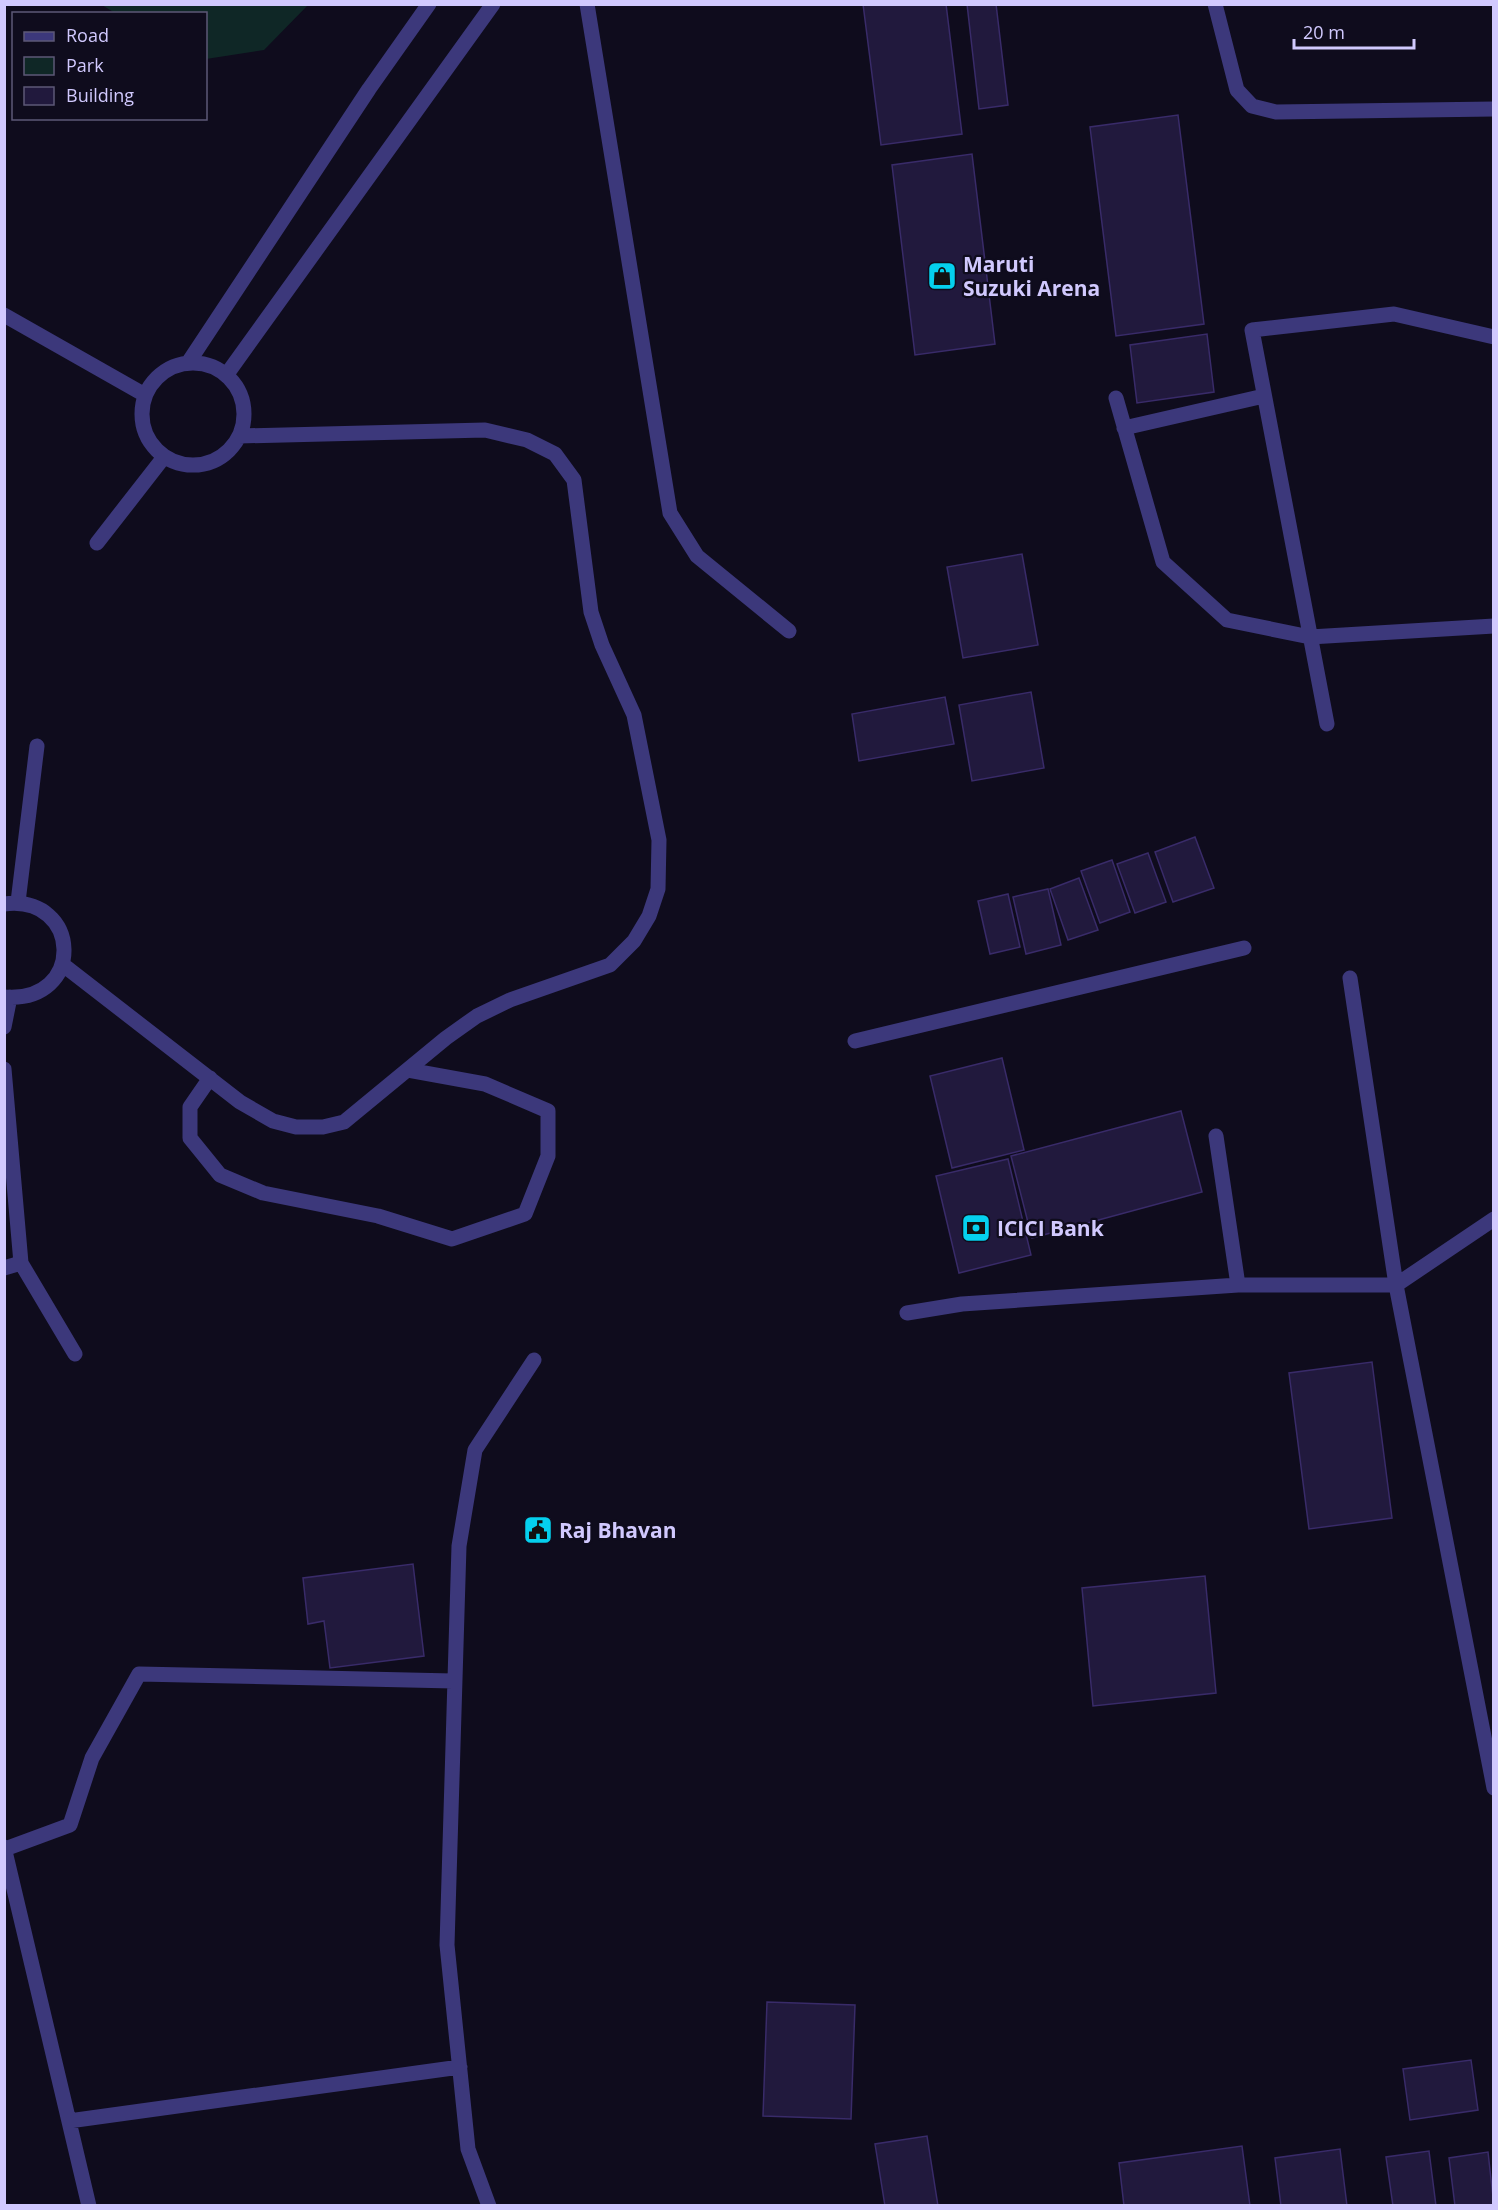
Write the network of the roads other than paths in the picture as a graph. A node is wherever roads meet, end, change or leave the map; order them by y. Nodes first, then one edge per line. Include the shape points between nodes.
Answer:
1 (429, 4) edge
2 (493, 4) edge
3 (587, 4) edge
4 (1215, 4) edge
5 (1494, 109) edge
6 (4, 315) edge
7 (1494, 337) edge
8 (188, 363) junction
9 (227, 374) junction
10 (145, 395) junction
11 (1264, 396) junction
12 (1116, 398) dead end
13 (1124, 428) junction
14 (239, 436) junction
15 (164, 457) junction
16 (97, 543) dead end
17 (1494, 626) edge
18 (789, 632) dead end
19 (1310, 637) junction
20 (1327, 724) dead end
21 (37, 746) dead end
22 (11, 903) edge
23 (1244, 948) dead end
24 (62, 964) junction
25 (1350, 978) dead end
26 (7, 997) edge
27 (4, 1027) edge
28 (855, 1041) dead end
29 (4, 1069) edge
30 (408, 1070) junction
31 (210, 1078) junction
32 (1216, 1136) dead end
33 (1494, 1219) edge
34 (21, 1263) junction
35 (4, 1268) edge
36 (1238, 1285) junction
37 (1396, 1285) junction
38 (907, 1313) dead end
39 (75, 1354) dead end
40 (534, 1360) dead end
41 (453, 1681) junction
42 (1494, 1788) edge
43 (5, 1848) edge
44 (460, 2067) junction
45 (69, 2121) junction
46 (89, 2205) edge
47 (489, 2205) edge

1 - 8 street
2 - 9 street
3 - 18 street via 670,513 697,556
4 - 5 street via 1237,90 1252,106 1276,112
6 - 10 street
7 - 11 street via 1394,314 1252,330
8 - 9 street via 213,366
8 - 10 street via 166,370
9 - 14 street via 243,402 244,420
10 - 15 street via 144,429
11 - 13 street
11 - 19 street
12 - 13 street
13 - 19 street via 1163,562 1227,620
14 - 15 street via 229,451 198,466
14 - 30 street via 485,430 527,440 555,454 574,480 591,612 634,715 658,840 658,889 649,916 634,941 610,965 510,1000 477,1016
15 - 16 street
17 - 19 street
19 - 20 street
21 - 22 street
22 - 24 street via 33,905 58,926 64,941
23 - 28 street
24 - 26 street via 59,974 42,991
24 - 31 street
25 - 37 street
26 - 27 street
29 - 34 street
30 - 31 street via 344,1122 323,1127 296,1127 273,1121
30 - 31 street via 485,1084 548,1111 548,1156 525,1214 452,1239 378,1216 263,1193 220,1175 190,1138 189,1107
32 - 36 street
33 - 37 street
34 - 35 street
34 - 39 street
36 - 37 street
36 - 38 street via 962,1304
37 - 42 street
40 - 41 street via 475,1450 459,1546
41 - 43 street via 139,1674 92,1758 70,1825
41 - 44 street via 447,1945
43 - 45 street
44 - 45 street
44 - 47 street via 468,2149
45 - 46 street

